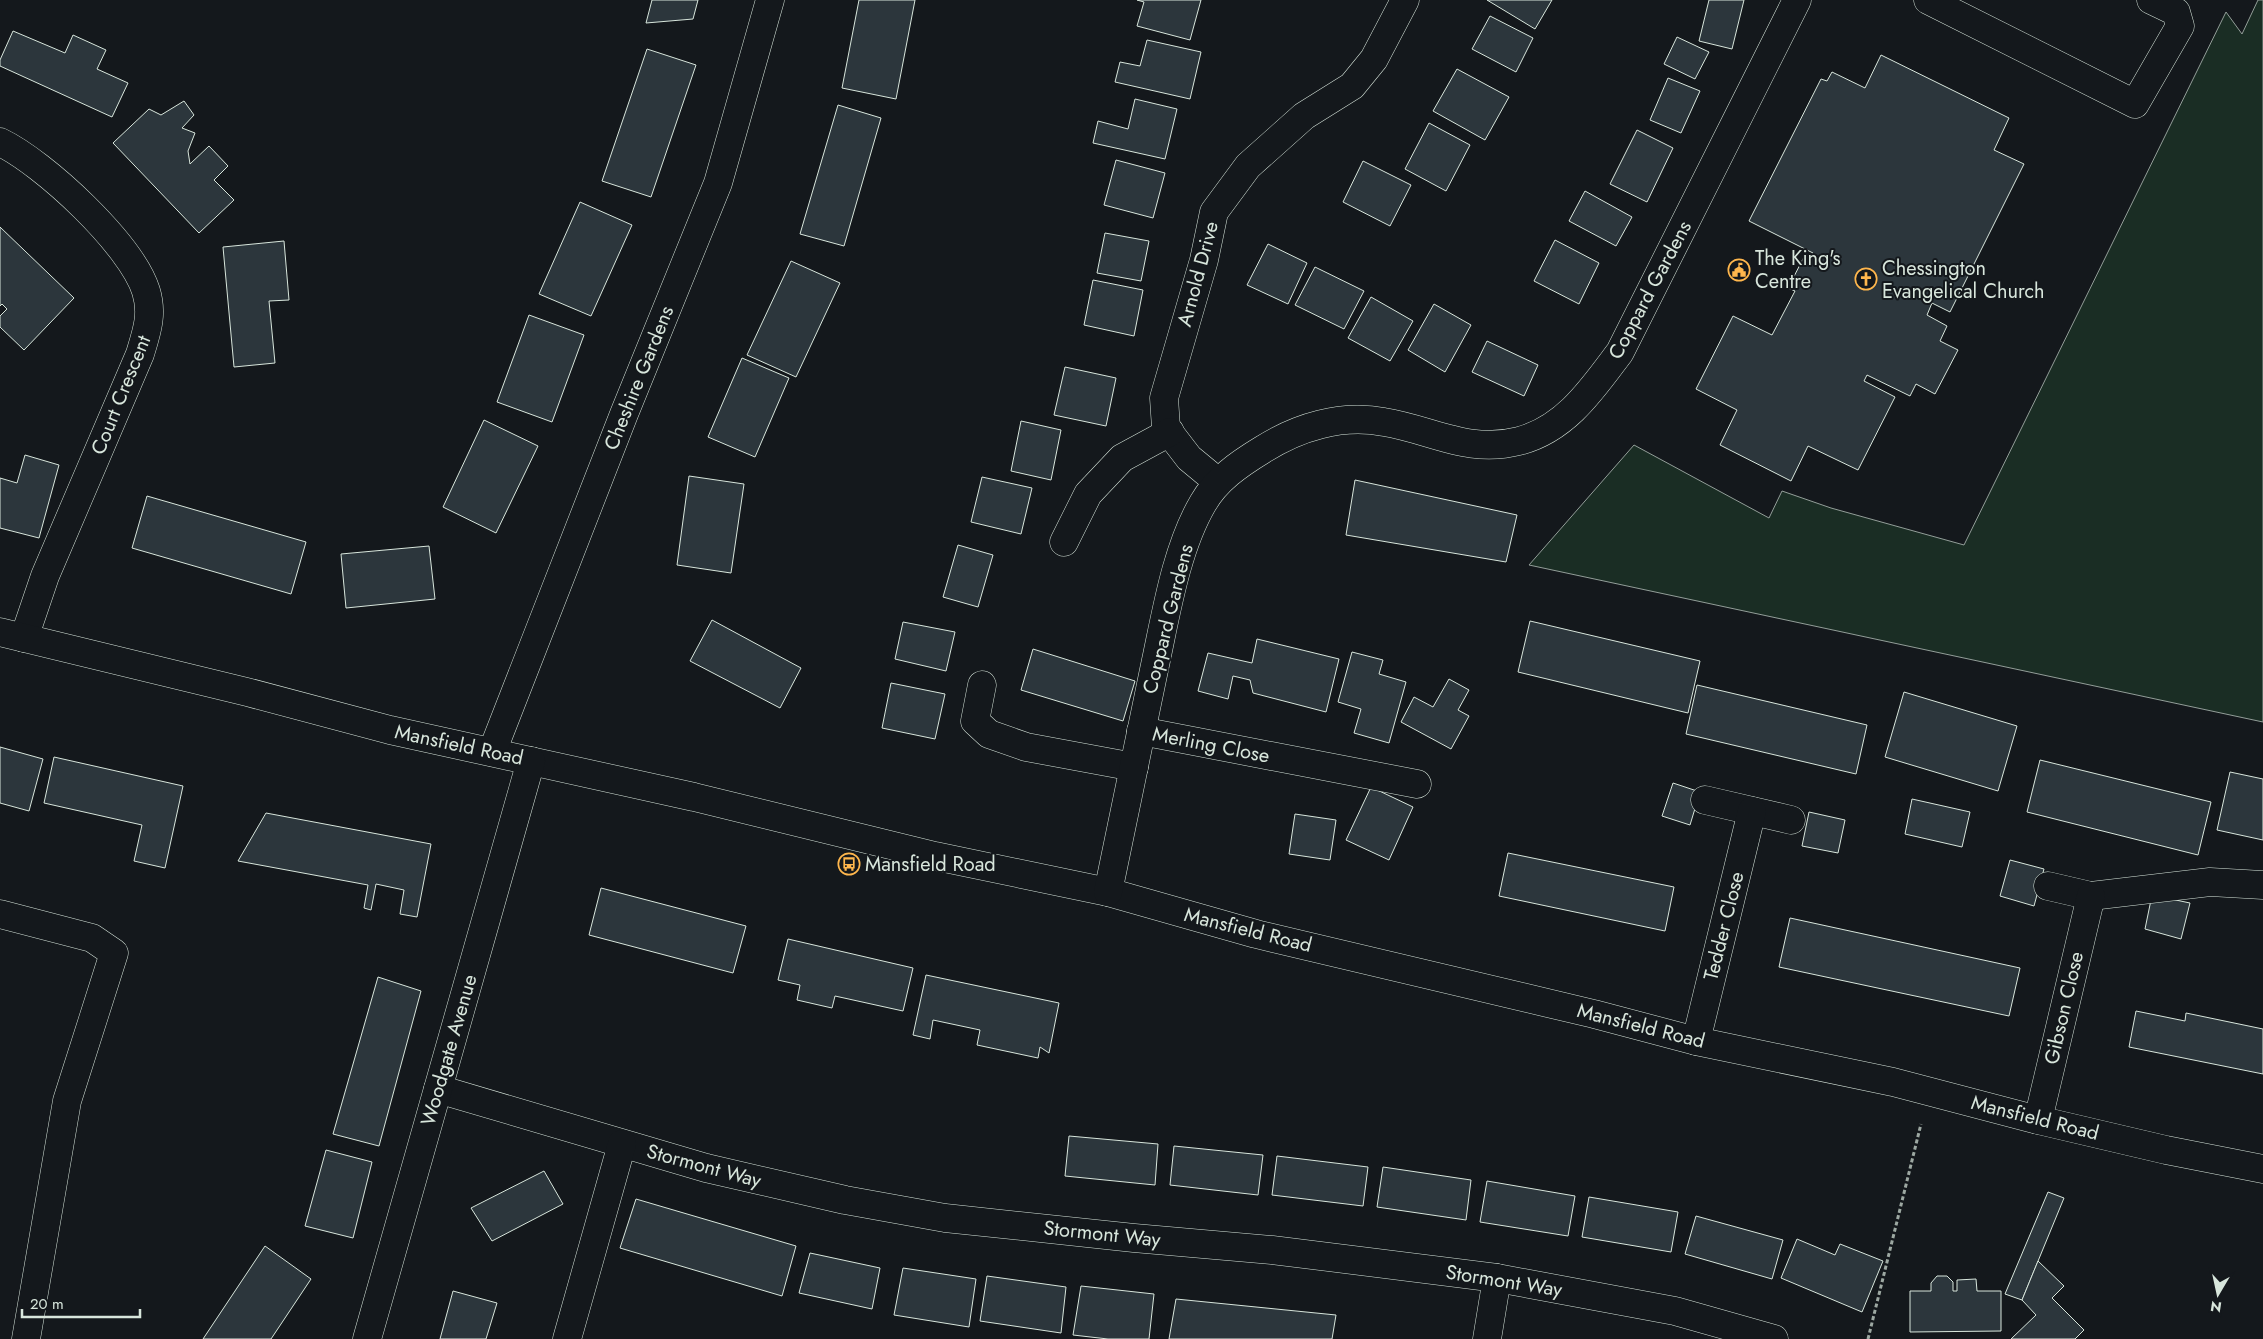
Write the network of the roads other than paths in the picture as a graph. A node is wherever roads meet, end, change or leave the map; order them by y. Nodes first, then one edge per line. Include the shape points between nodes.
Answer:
1 (770, 0) edge
2 (1404, 0) edge
3 (1798, 0) edge
4 (1928, 0) edge
5 (2151, 0) edge
6 (0, 142) edge
7 (1170, 432) junction
8 (1218, 482) junction
9 (1064, 542) dead end
10 (12, 635) edge
11 (982, 684) dead end
12 (1141, 731) junction
13 (492, 752) junction
14 (531, 761) junction
15 (1134, 767) junction
16 (1416, 784) dead end
17 (1705, 800) dead end
18 (1752, 811) junction
19 (1792, 820) dead end
20 (2263, 885) edge
21 (2048, 886) dead end
22 (1108, 892) junction
23 (2091, 896) junction
24 (0, 914) edge
25 (1696, 1040) junction
26 (438, 1089) junction
27 (2038, 1120) junction
28 (622, 1144) junction
29 (2263, 1168) edge
30 (1497, 1278) junction
31 (26, 1339) edge
32 (367, 1339) edge
33 (567, 1339) edge
34 (1487, 1339) edge
35 (1774, 1339) edge

1 - 13 street, Cheshire Gardens via 718,183
2 - 7 street, Arnold Drive via 1374,59 1352,86 1304,116 1248,166 1214,212 1204,260 1164,398 1166,428
3 - 8 street, Coppard Gardens via 1620,352 1581,404 1548,429 1521,441 1489,446 1385,422 1349,419 1310,426 1281,438
4 - 5 street via 2136,104 2180,26 2176,12
6 - 10 street, Court Crescent via 68,190 131,260 146,290 150,320 140,354 44,576
7 - 8 street, Arnold Drive via 1189,458
7 - 9 street via 1115,465 1088,494
8 - 12 street, Coppard Gardens via 1203,503 1182,552
10 - 13 street, Mansfield Road via 390,730
11 - 15 street via 975,721 989,734 1026,746
12 - 15 street, Coppard Gardens
12 - 16 street, Merling Close
13 - 14 street, Mansfield Road
14 - 22 street, Mansfield Road via 935,856
14 - 26 street, Woodgate Avenue
15 - 22 street, Coppard Gardens
17 - 18 street
18 - 19 street
18 - 25 street, Tedder Close
20 - 23 street via 2210,882
21 - 23 street
22 - 25 street, Mansfield Road via 1256,934
23 - 27 street, Gibson Close
24 - 31 street via 92,938 114,953 67,1101
25 - 27 street, Mansfield Road via 1893,1082
26 - 28 street, Stormont Way
26 - 32 street, Woodgate Avenue
27 - 29 street, Mansfield Road via 2166,1150
28 - 30 street, Stormont Way via 706,1168 845,1200 945,1218 1272,1250
28 - 33 street
30 - 34 street
30 - 35 street, Stormont Way via 1676,1311

